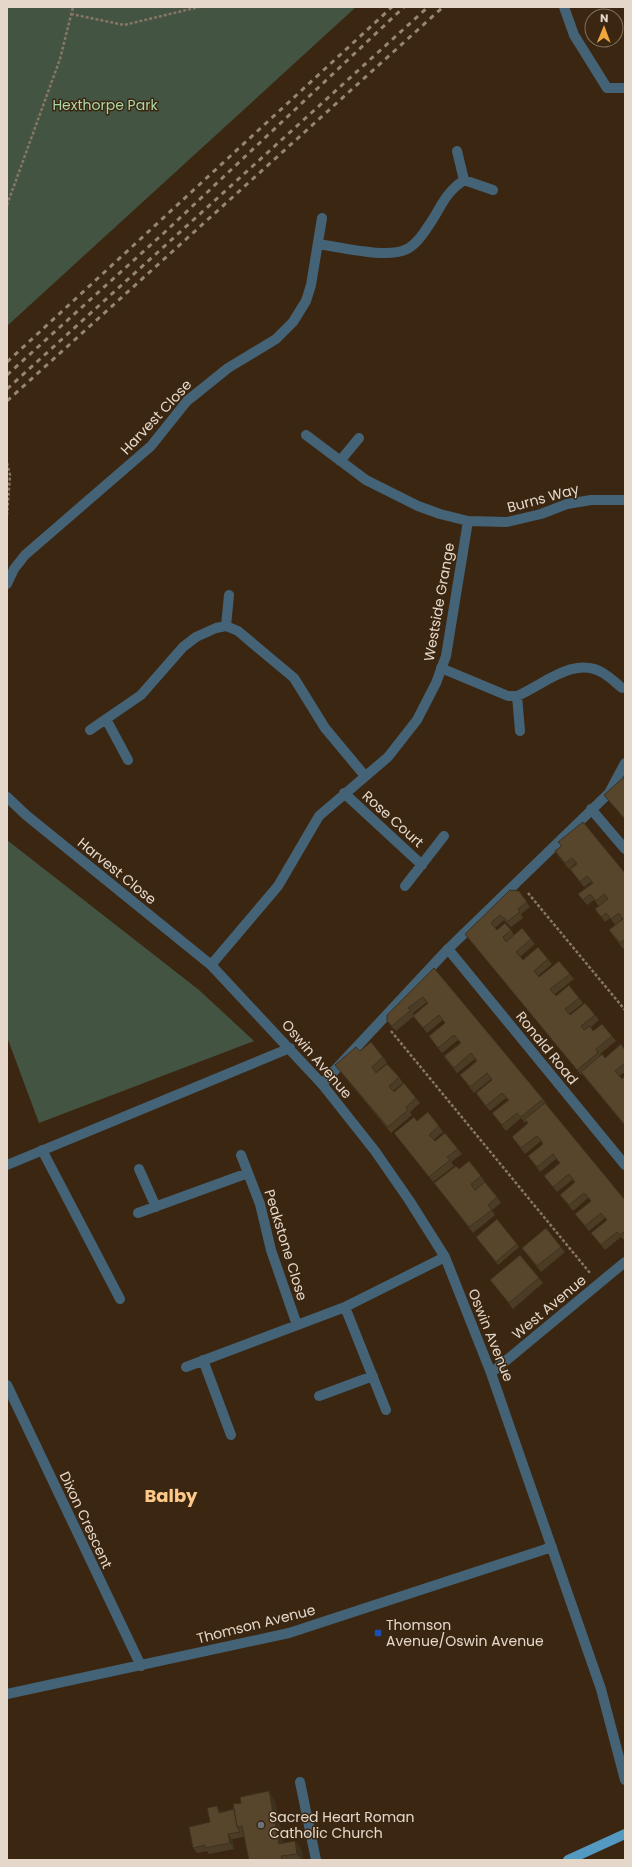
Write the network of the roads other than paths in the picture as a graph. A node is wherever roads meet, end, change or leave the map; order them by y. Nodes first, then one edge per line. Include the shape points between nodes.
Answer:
1 (564, 7) edge
2 (625, 88) edge
3 (457, 151) dead end
4 (464, 180) junction
5 (493, 190) dead end
6 (322, 218) dead end
7 (318, 244) junction
8 (306, 435) dead end
9 (359, 438) dead end
10 (340, 461) junction
11 (625, 500) edge
12 (468, 521) junction
13 (7, 584) edge
14 (229, 595) dead end
15 (226, 626) junction
16 (441, 668) junction
17 (622, 688) dead end
18 (517, 696) junction
19 (106, 719) junction
20 (90, 730) dead end
21 (520, 731) dead end
22 (128, 760) dead end
23 (625, 763) edge
24 (365, 776) junction
25 (344, 793) junction
26 (7, 797) edge
27 (591, 809) junction
28 (444, 836) dead end
29 (625, 849) edge
30 (422, 864) junction
31 (405, 886) dead end
32 (448, 949) junction
33 (211, 965) junction
34 (290, 1048) junction
35 (322, 1084) junction
36 (42, 1150) junction
37 (241, 1155) dead end
38 (7, 1165) edge
39 (625, 1165) edge
40 (139, 1169) dead end
41 (248, 1173) junction
42 (156, 1207) junction
43 (138, 1213) dead end
44 (445, 1258) junction
45 (625, 1262) edge
46 (120, 1299) dead end
47 (345, 1307) junction
48 (297, 1325) junction
49 (203, 1360) junction
50 (186, 1367) dead end
51 (492, 1373) junction
52 (373, 1376) junction
53 (7, 1386) edge
54 (319, 1396) dead end
55 (386, 1410) dead end
56 (230, 1435) dead end
57 (552, 1547) junction
58 (140, 1666) junction
59 (7, 1694) edge
60 (625, 1780) edge
61 (300, 1782) dead end
62 (625, 1834) edge
63 (316, 1860) edge
64 (568, 1860) edge

1 - 2 street via 574,35 607,88
3 - 4 street
4 - 5 street
4 - 7 street via 443,199 430,225 408,248 394,252 375,252
6 - 7 street, Harvest Close
7 - 13 street, Harvest Close via 312,285 306,302 293,322 276,339 228,368 187,401 151,446 25,555
8 - 10 street, Burns Way
9 - 10 street
10 - 12 street, Burns Way via 366,480 418,506
11 - 12 street, Burns Way via 591,500 567,504 507,522
12 - 16 street, Westside Grange via 446,656
14 - 15 street
15 - 19 street via 196,637 183,647 141,695
15 - 24 street via 238,631 294,678 325,728
16 - 18 street via 508,696
16 - 24 street, Westside Grange via 416,720 402,740 388,757
17 - 18 street via 602,672 579,666
18 - 21 street
19 - 20 street
19 - 22 street
23 - 27 street via 609,793
24 - 25 street, Westside Grange
25 - 30 street, Rose Court
25 - 33 street, Westside Grange via 319,816 278,886
26 - 33 street, Harvest Close
27 - 29 street
27 - 32 street
28 - 30 street, Rose Court
30 - 31 street, Rose Court
32 - 35 street
32 - 39 street, Ronald Road
33 - 34 street, Oswin Avenue
34 - 35 street, Oswin Avenue
34 - 36 street
35 - 44 street, Oswin Avenue via 379,1157
36 - 38 street
36 - 46 street
37 - 41 street, Peakstone Close
40 - 42 street
41 - 42 street
41 - 48 street, Peakstone Close via 260,1204 278,1275
42 - 43 street
44 - 47 street, Peakstone Close
44 - 51 street, Oswin Avenue
45 - 51 street, West Avenue
47 - 48 street, Peakstone Close
47 - 52 street
48 - 49 street, Peakstone Close
49 - 50 street, Peakstone Close
49 - 56 street
51 - 57 street, Oswin Avenue
52 - 54 street
52 - 55 street
53 - 58 street, Dixon Crescent
57 - 58 street, Thomson Avenue via 289,1633
57 - 60 street, Oswin Avenue via 602,1689
58 - 59 street, Thomson Avenue
61 - 63 street
62 - 64 main road

